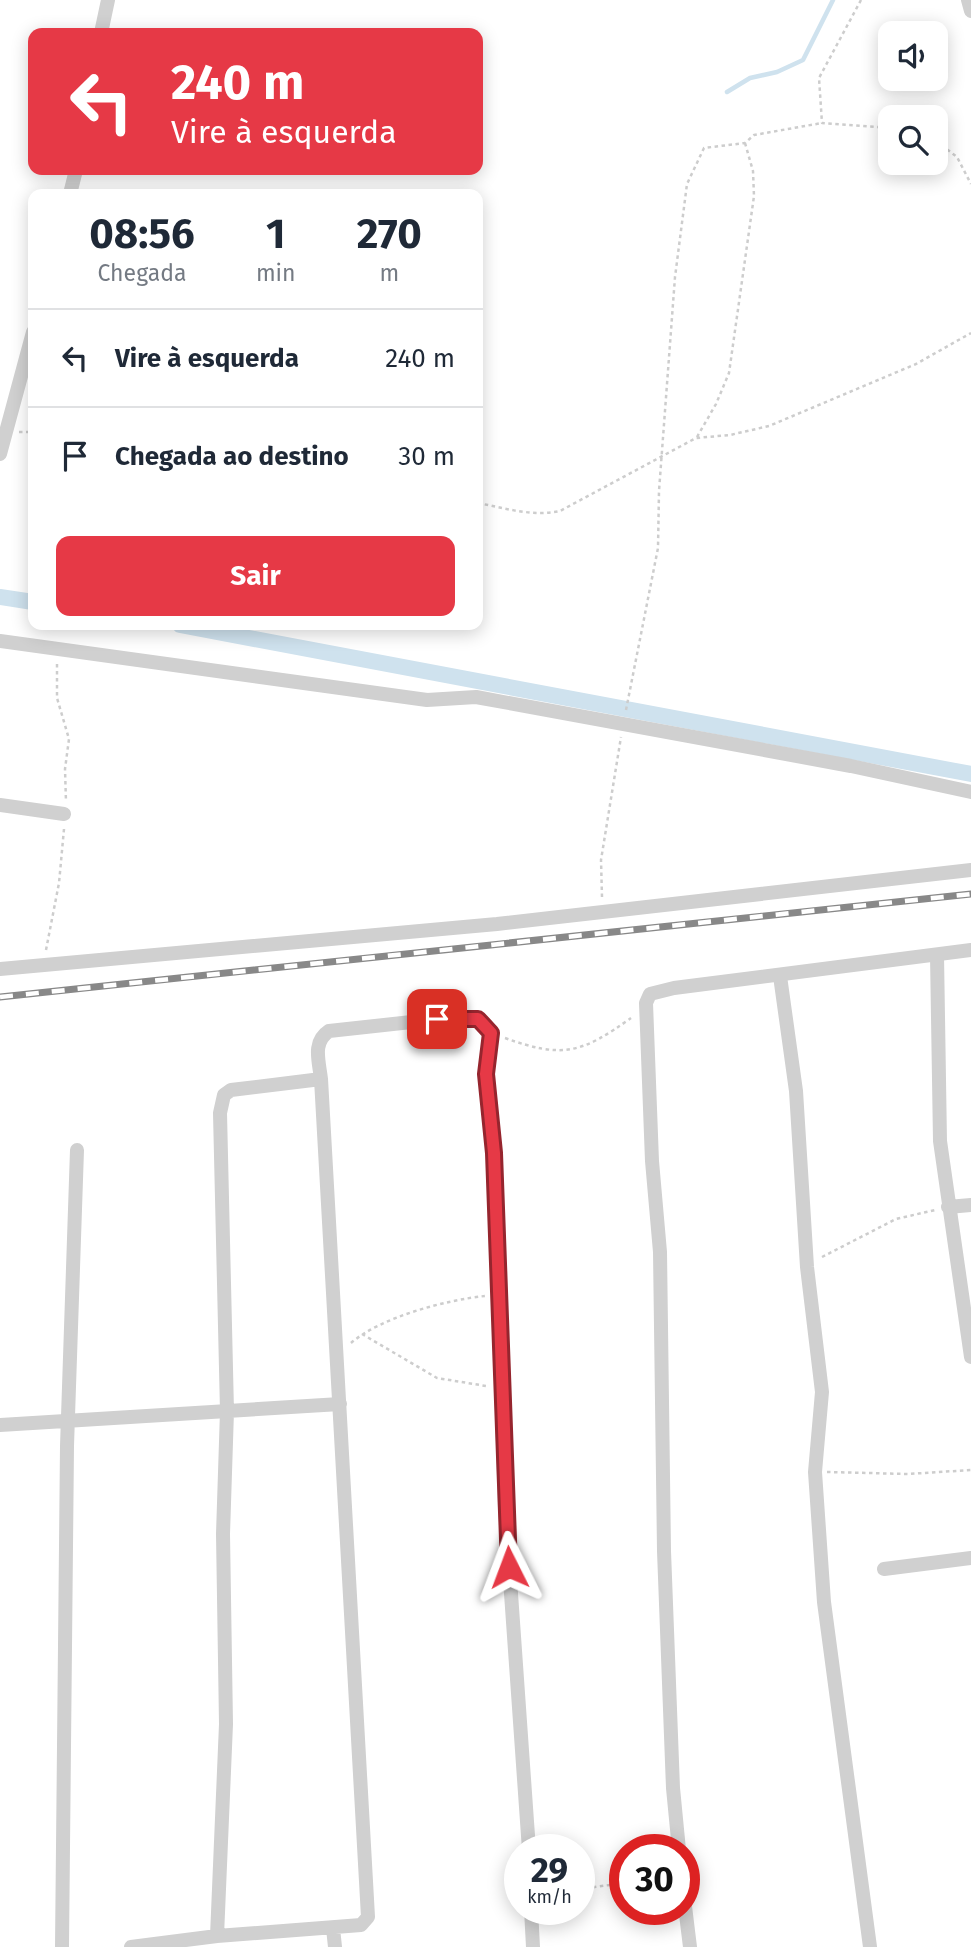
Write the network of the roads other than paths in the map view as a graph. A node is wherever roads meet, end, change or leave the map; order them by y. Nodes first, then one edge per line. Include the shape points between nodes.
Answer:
1 (108, 0) edge
2 (968, 0) edge
3 (971, 11) edge
4 (102, 28) edge
5 (28, 350) edge
6 (0, 454) edge
7 (0, 641) edge
8 (971, 792) edge
9 (0, 805) edge
10 (64, 814) dead end
11 (971, 870) edge
12 (971, 950) edge
13 (937, 955) junction
14 (0, 969) edge
15 (780, 976) junction
16 (321, 1079) junction
17 (77, 1150) dead end
18 (971, 1205) edge
19 (948, 1207) junction
20 (971, 1357) edge
21 (340, 1404) junction
22 (227, 1411) junction
23 (67, 1420) junction
24 (0, 1425) edge
25 (971, 1558) edge
26 (884, 1569) dead end
27 (528, 1834) edge
28 (678, 1834) edge
29 (532, 1925) edge
30 (687, 1925) edge
31 (333, 1928) junction
32 (217, 1936) junction
33 (62, 1947) edge
34 (131, 1947) edge
35 (335, 1947) edge
36 (533, 1947) edge
37 (690, 1947) edge
38 (870, 1947) edge

1 - 4 street
2 - 3 street
5 - 6 street
7 - 8 street via 427,700 475,697
9 - 10 street
11 - 14 street via 603,913
12 - 13 street
13 - 15 street
13 - 19 street via 937,1101
15 - 28 street via 658,990 650,994 645,1008 660,1252 664,1551
15 - 38 street via 796,1091 807,1267 822,1392 815,1472 832,1675
16 - 21 street
16 - 22 street via 231,1090 223,1099 220,1139
16 - 27 street via 317,1048 329,1031 457,1017 478,1019 491,1033 486,1074 494,1153 508,1555
17 - 23 street
18 - 19 street
19 - 20 street
21 - 22 street
21 - 31 street via 368,1917 362,1925
22 - 23 street
22 - 32 street via 223,1534 226,1724
23 - 24 street
23 - 33 street
25 - 26 street
29 - 36 street
30 - 37 street
31 - 32 street
31 - 35 street
32 - 34 street

